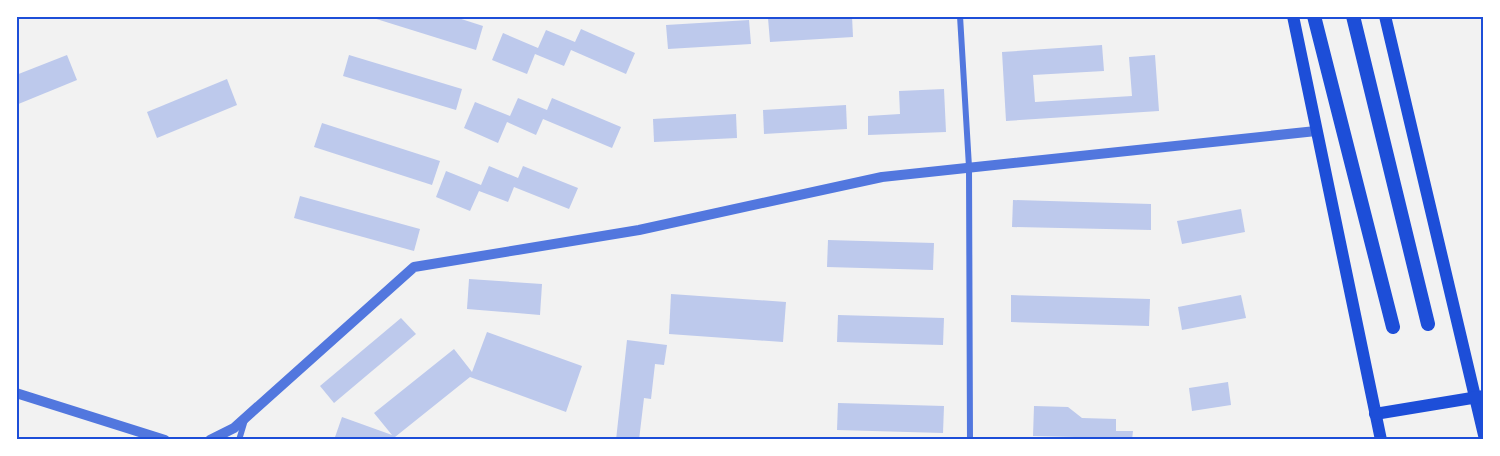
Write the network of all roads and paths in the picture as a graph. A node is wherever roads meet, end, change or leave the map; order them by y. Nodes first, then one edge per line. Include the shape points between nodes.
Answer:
1 (960, 16) edge
2 (1293, 16) edge
3 (1314, 16) edge
4 (1353, 16) edge
5 (1385, 16) edge
6 (1316, 131) junction
7 (969, 167) junction
8 (1428, 324) dead end
9 (1393, 327) dead end
10 (16, 393) edge
11 (1479, 397) edge
12 (1375, 414) junction
13 (246, 416) junction
14 (1484, 435) edge
15 (165, 440) edge
16 (210, 440) edge
17 (238, 440) edge
18 (970, 440) edge
19 (1381, 440) edge

1 - 7 street
2 - 6 main road
3 - 9 main road
4 - 8 main road
5 - 11 main road
6 - 7 street
6 - 12 main road
7 - 13 street via 882,177 639,230 414,267
7 - 18 street
10 - 15 street
11 - 12 main road
11 - 14 main road
12 - 19 main road
13 - 16 street via 234,428
13 - 17 street

